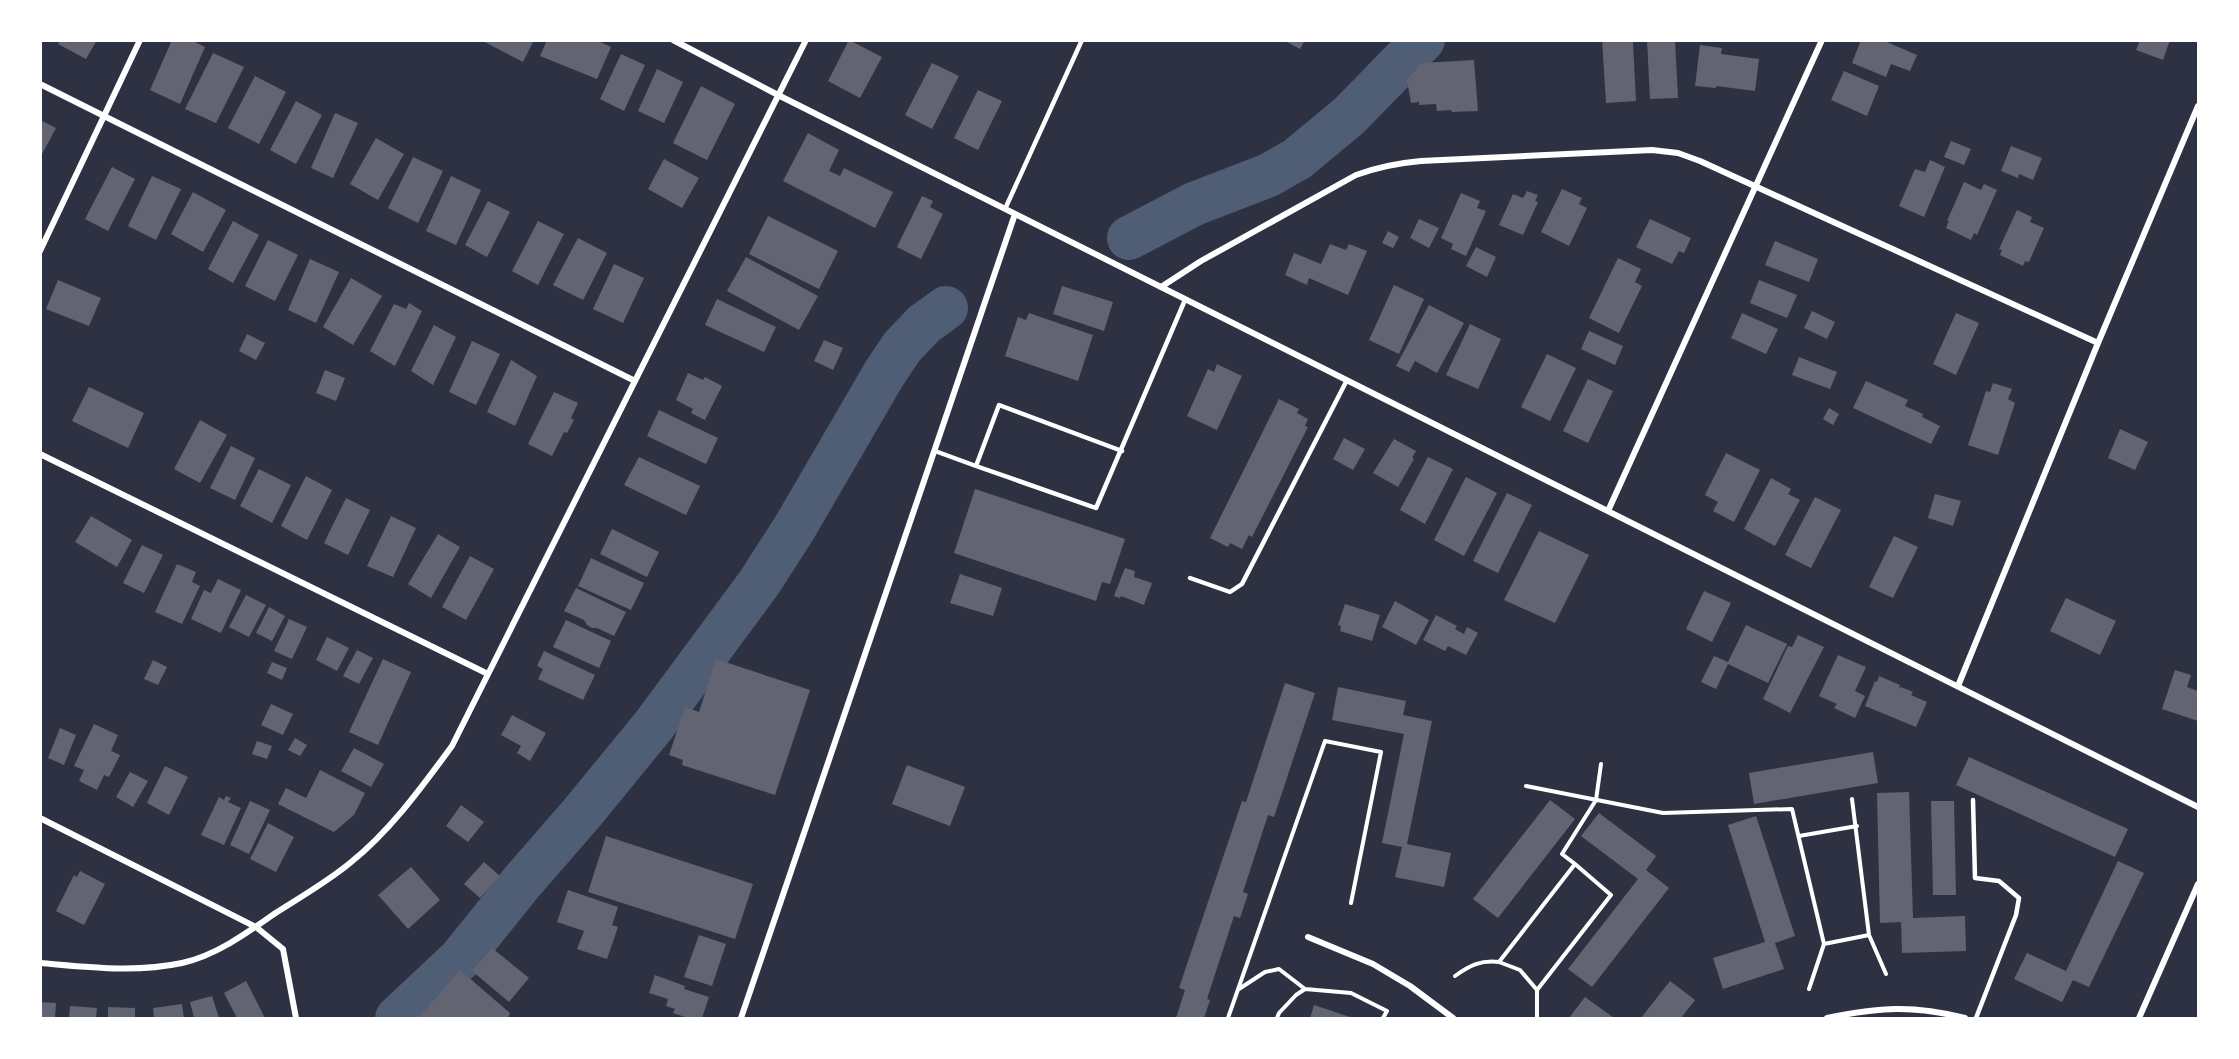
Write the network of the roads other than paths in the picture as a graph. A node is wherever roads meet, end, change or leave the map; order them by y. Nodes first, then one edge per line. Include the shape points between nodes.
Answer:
1 (140, 40) edge
2 (673, 40) edge
3 (806, 40) edge
4 (1082, 40) edge
5 (1822, 40) edge
6 (40, 84) edge
7 (778, 95) junction
8 (2199, 106) edge
9 (103, 116) junction
10 (1755, 186) junction
11 (1005, 209) junction
12 (1015, 214) junction
13 (40, 251) edge
14 (1161, 287) junction
15 (1185, 300) junction
16 (2098, 343) junction
17 (1347, 380) junction
18 (635, 381) junction
19 (1122, 451) junction
20 (935, 452) junction
21 (40, 454) edge
22 (976, 466) junction
23 (1608, 511) junction
24 (1190, 578) dead end
25 (488, 674) junction
26 (1958, 687) junction
27 (1973, 800) dead end
28 (2199, 807) edge
29 (40, 818) edge
30 (2199, 884) edge
31 (256, 927) junction
32 (1308, 937) dead end
33 (40, 963) edge
34 (296, 1018) edge
35 (741, 1018) edge
36 (1453, 1018) edge
37 (1827, 1018) edge
38 (1965, 1018) edge
39 (1976, 1018) edge
40 (2139, 1018) edge

1 - 9 street
2 - 7 street
3 - 7 street
4 - 11 lane
5 - 10 street
6 - 9 street
7 - 11 street
7 - 18 street
8 - 16 street
9 - 13 street
9 - 18 street
10 - 14 street via 1678,153 1652,150 1398,163 1356,175
10 - 16 street
10 - 23 street
11 - 12 street
12 - 14 street
12 - 20 street
14 - 15 street
15 - 17 street
15 - 19 lane
16 - 26 street
17 - 23 street
17 - 24 lane via 1242,584 1230,592
18 - 25 street
19 - 22 lane via 1096,508
19 - 22 lane via 999,405
20 - 22 lane
20 - 35 street
21 - 25 street
23 - 26 street
25 - 31 street via 452,746 409,806 350,863
26 - 28 street
27 - 39 lane via 1974,878 1999,881 2019,898
29 - 31 street
30 - 40 street
31 - 33 street via 213,952 184,963 125,969
31 - 34 street via 283,949
32 - 36 street via 1372,964
37 - 38 street via 1893,1008

